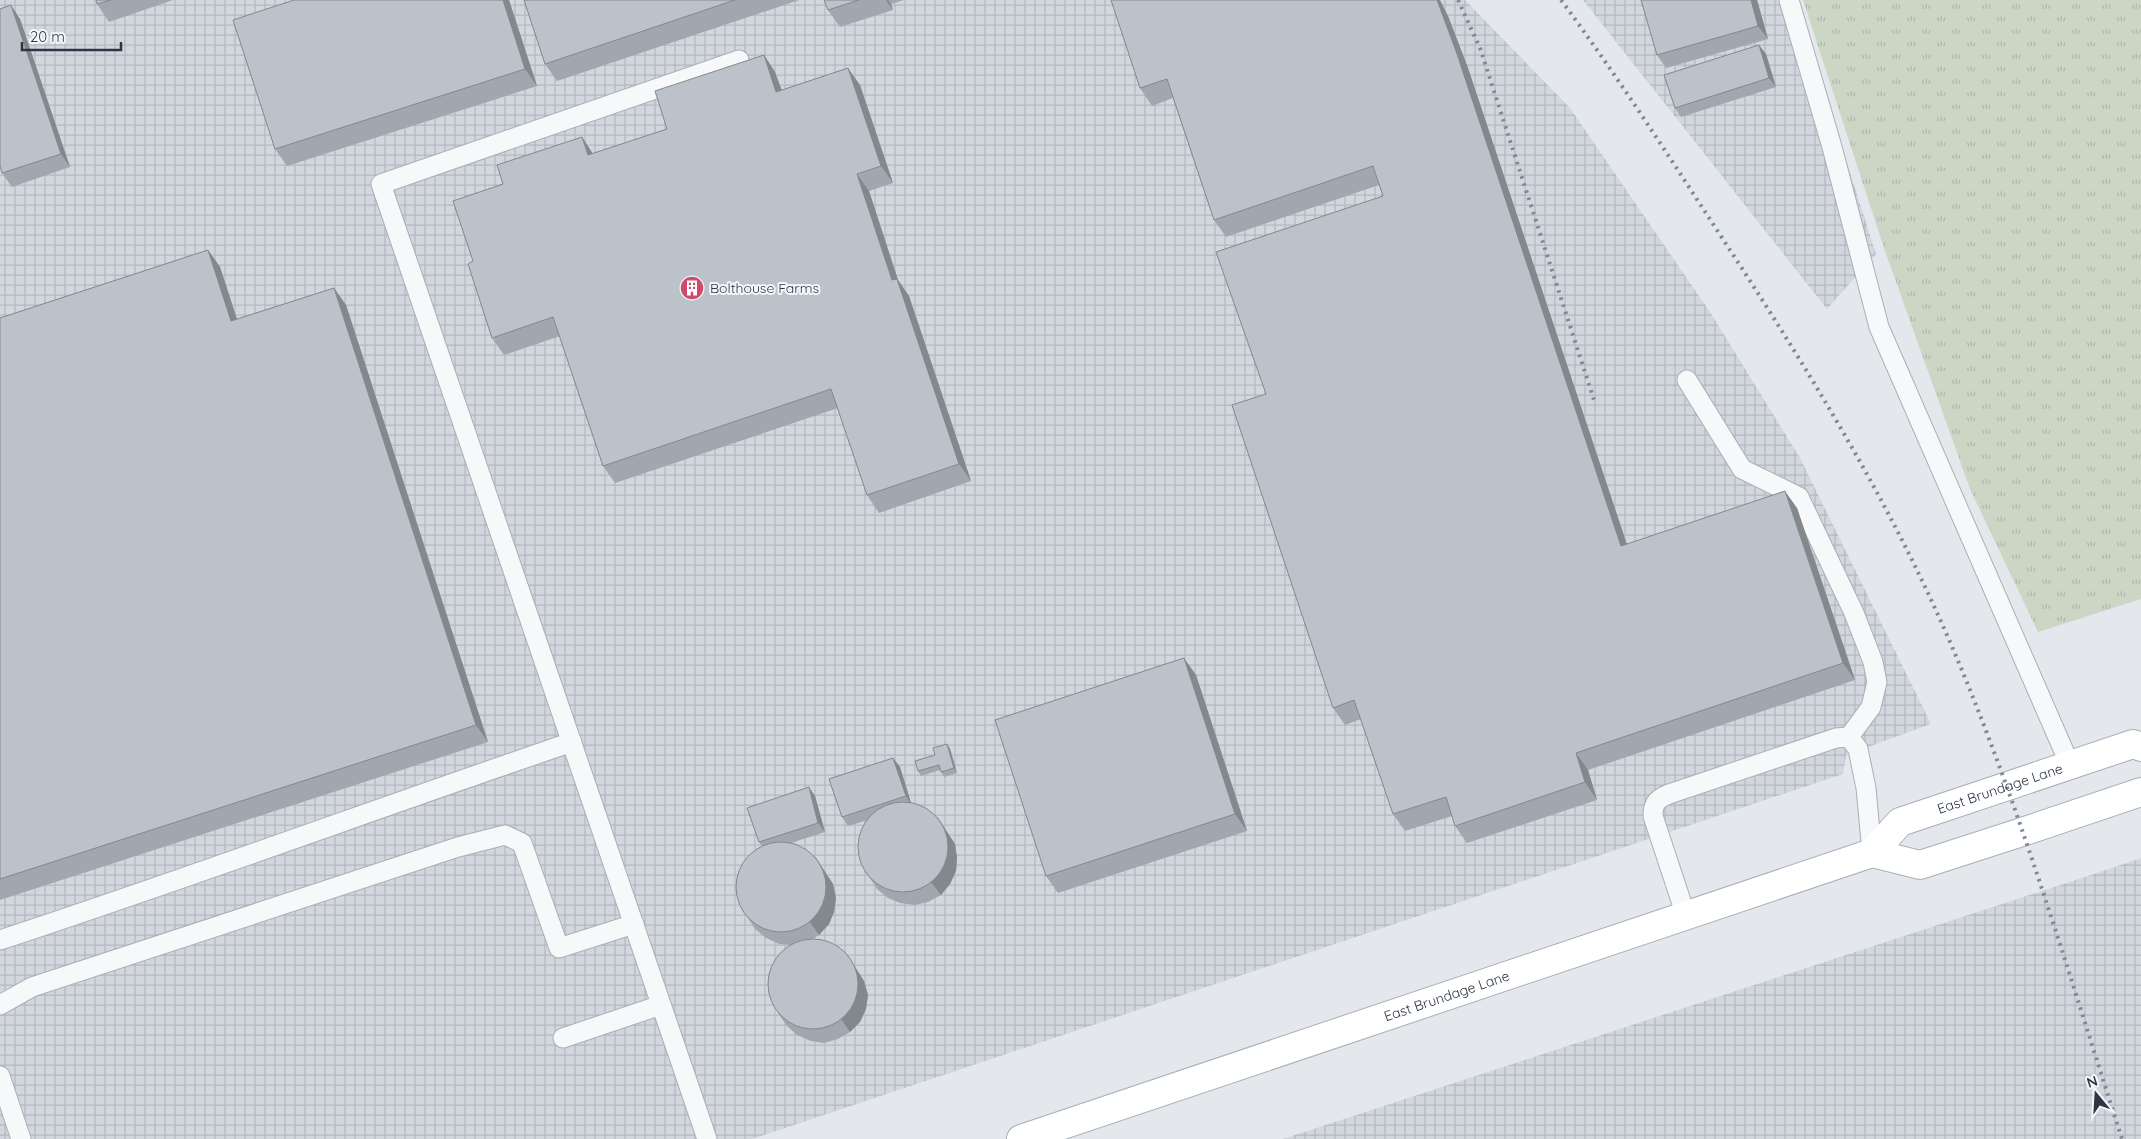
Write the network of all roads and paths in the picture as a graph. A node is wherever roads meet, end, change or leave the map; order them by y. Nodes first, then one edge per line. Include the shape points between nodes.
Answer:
1 (1789, 0) edge
2 (739, 60) dead end
3 (1687, 380) dead end
4 (1849, 738) junction
5 (572, 742) junction
6 (2141, 747) edge
7 (2070, 765) junction
8 (2141, 792) edge
9 (1872, 853) junction
10 (1686, 916) junction
11 (634, 924) junction
12 (0, 940) edge
13 (0, 1005) edge
14 (661, 1005) junction
15 (563, 1038) dead end
16 (0, 1076) edge
17 (21, 1139) edge
18 (706, 1139) edge
19 (1021, 1139) edge

1 - 7 lane via 1880,327
2 - 5 lane via 381,184
3 - 4 lane via 1742,469 1799,497 1854,613 1873,662 1876,682 1871,707
4 - 9 lane via 1858,749 1866,788
4 - 10 lane via 1836,738 1659,798 1653,806 1653,816
5 - 11 lane
5 - 12 lane
6 - 7 main road, East Brundage Lane via 2133,744
7 - 9 main road, East Brundage Lane via 1900,822
8 - 9 main road via 1920,864
9 - 10 main road, East Brundage Lane
10 - 19 main road, East Brundage Lane
11 - 13 lane via 559,948 522,843 505,834 32,987
11 - 14 lane
14 - 15 lane
14 - 18 lane
16 - 17 lane

